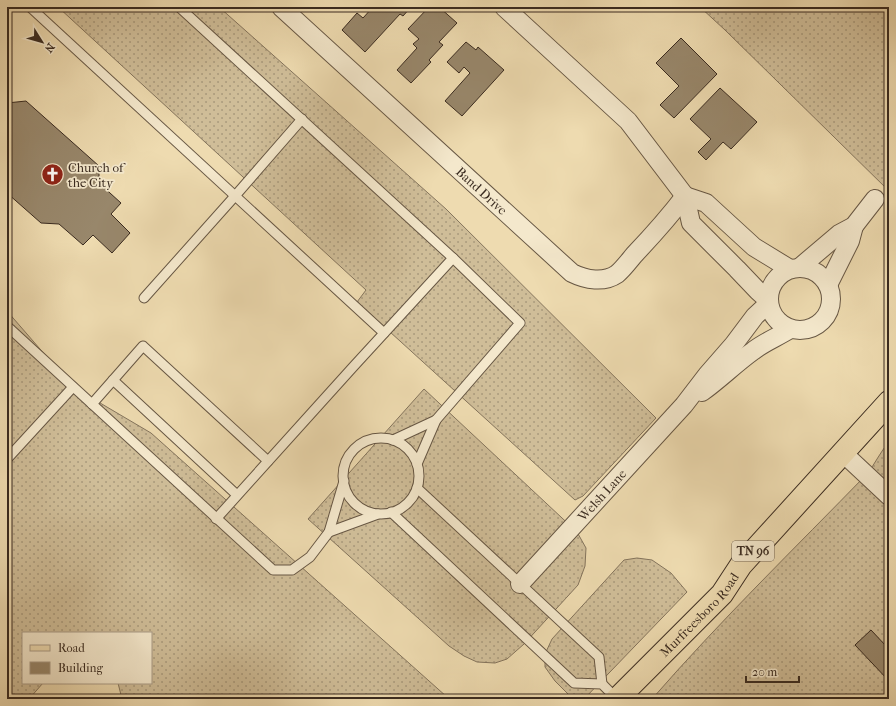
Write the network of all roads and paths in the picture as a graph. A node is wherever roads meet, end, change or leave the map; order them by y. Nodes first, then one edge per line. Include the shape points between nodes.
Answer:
1 (30, 7) edge
2 (179, 7) edge
3 (281, 7) edge
4 (504, 7) edge
5 (302, 119) junction
6 (235, 196) junction
7 (685, 196) junction
8 (875, 199) dead end
9 (854, 226) junction
10 (453, 258) junction
11 (795, 269) junction
12 (828, 286) junction
13 (144, 298) dead end
14 (769, 302) junction
15 (7, 326) edge
16 (790, 329) junction
17 (384, 333) junction
18 (113, 380) junction
19 (73, 387) junction
20 (889, 402) edge
21 (92, 404) junction
22 (684, 405) junction
23 (436, 420) junction
24 (393, 440) junction
25 (843, 453) junction
26 (7, 459) edge
27 (268, 461) junction
28 (417, 464) junction
29 (344, 481) junction
30 (417, 488) junction
31 (237, 495) junction
32 (889, 496) edge
33 (391, 512) junction
34 (378, 514) junction
35 (216, 519) junction
36 (329, 532) junction
37 (520, 584) junction
38 (612, 694) edge

1 - 6 lane
2 - 5 lane
3 - 7 street, Band Drive via 572,273 595,280 617,274
4 - 7 street via 628,121
5 - 6 lane
5 - 10 lane
6 - 13 lane
6 - 17 lane
7 - 11 street via 706,203 754,246
7 - 14 street via 692,223
8 - 9 street, Welsh Lane
9 - 11 street, Welsh Lane via 839,234
9 - 12 street, Welsh Lane via 850,241
10 - 17 lane
10 - 23 lane via 520,323
11 - 12 street via 808,269 816,273
11 - 14 street, Welsh Lane via 781,274 774,281
12 - 16 street, Welsh Lane via 830,306 820,323 800,330
14 - 16 street via 774,318
14 - 22 street, Welsh Lane
15 - 19 lane
16 - 22 street, Welsh Lane via 753,350
17 - 27 lane
18 - 21 lane
18 - 27 lane via 143,346
18 - 31 lane
19 - 21 lane
19 - 26 lane
20 - 25 main road, Murfreesboro Road / TN 96
21 - 35 lane
22 - 37 street, Welsh Lane
23 - 24 lane
23 - 28 lane
24 - 28 lane via 404,445
24 - 29 lane via 381,438 358,446 349,456 344,468
25 - 32 street
25 - 38 main road, Murfreesboro Road / TN 96 via 741,565 722,594
27 - 31 lane
28 - 30 lane
29 - 34 lane via 347,493 355,503
29 - 36 lane
30 - 33 lane via 403,507
30 - 37 lane
31 - 35 lane
33 - 34 lane
33 - 38 lane via 574,683
34 - 36 lane
35 - 36 lane via 273,570 292,570 310,557
37 - 38 lane via 599,658

